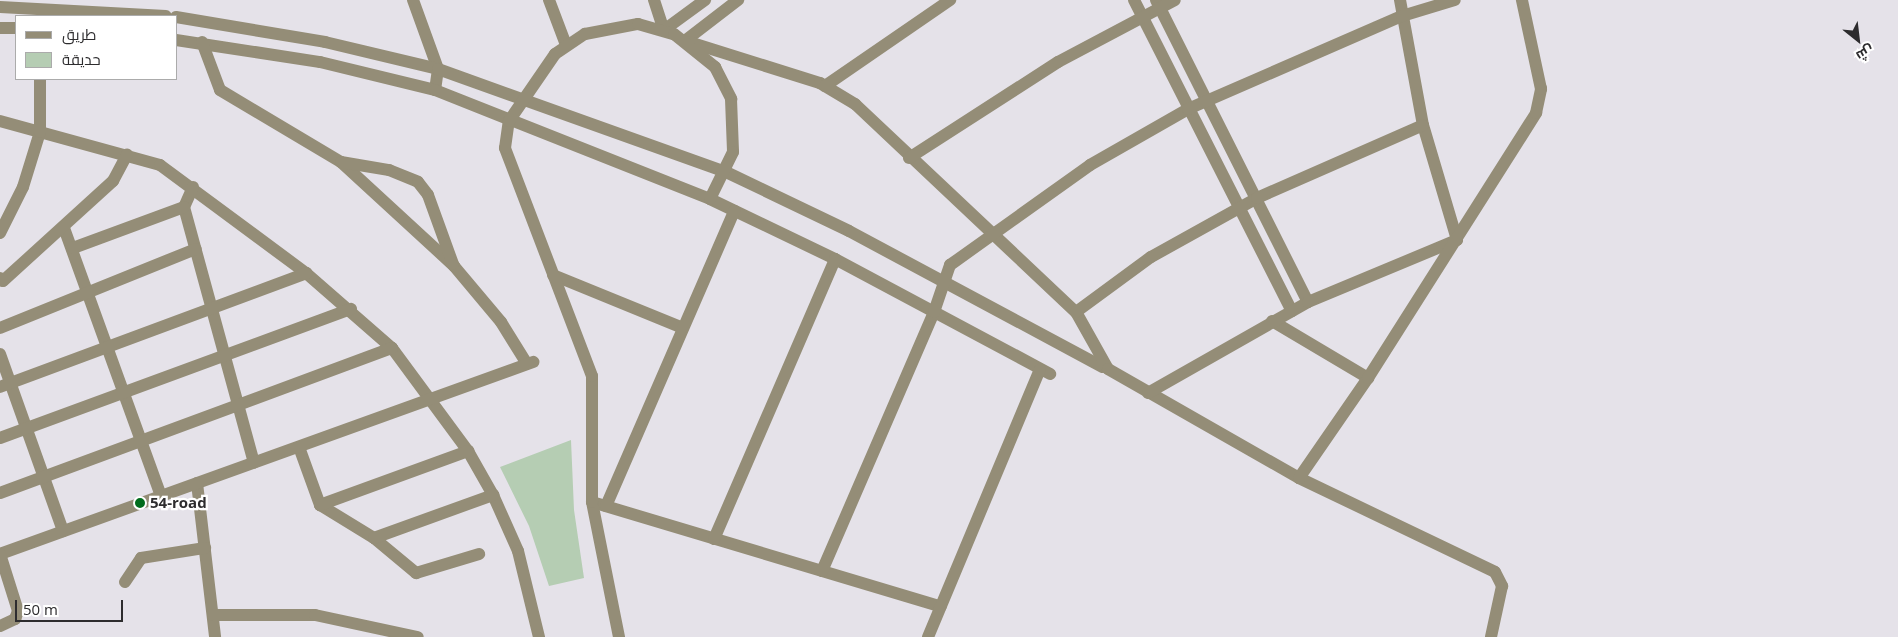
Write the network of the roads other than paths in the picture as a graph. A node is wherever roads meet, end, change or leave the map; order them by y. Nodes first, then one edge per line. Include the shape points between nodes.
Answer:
1 (413, 0) edge
2 (549, 0) edge
3 (654, 0) edge
4 (705, 0) edge
5 (738, 0) edge
6 (950, 0) edge
7 (1134, 0) edge
8 (1175, 0) edge
9 (1400, 0) edge
10 (1455, 0) edge
11 (1522, 0) edge
12 (1157, 4) edge
13 (0, 7) edge
14 (39, 7) edge
15 (152, 15) edge
16 (1142, 16) junction
17 (1402, 16) junction
18 (178, 18) edge
19 (0, 28) edge
20 (15, 28) edge
21 (664, 30) junction
22 (178, 40) edge
23 (687, 41) junction
24 (202, 42) junction
25 (566, 45) junction
26 (438, 69) junction
27 (40, 80) edge
28 (824, 86) junction
29 (435, 90) junction
30 (523, 98) junction
31 (1207, 100) junction
32 (1188, 109) junction
33 (0, 121) edge
34 (509, 121) junction
35 (1424, 125) junction
36 (40, 132) junction
37 (128, 155) junction
38 (909, 158) junction
39 (341, 162) junction
40 (726, 172) junction
41 (193, 187) junction
42 (1257, 198) junction
43 (710, 199) junction
44 (184, 207) junction
45 (1238, 208) junction
46 (734, 211) junction
47 (64, 228) junction
48 (0, 233) edge
49 (991, 235) junction
50 (1457, 240) junction
51 (73, 248) junction
52 (196, 249) junction
53 (835, 259) junction
54 (454, 266) junction
55 (306, 273) junction
56 (553, 274) junction
57 (1, 281) edge
58 (944, 282) junction
59 (89, 290) junction
60 (1308, 302) junction
61 (212, 308) junction
62 (351, 309) junction
63 (1292, 311) junction
64 (934, 312) junction
65 (1076, 312) junction
66 (1272, 321) junction
67 (0, 328) edge
68 (683, 328) junction
69 (107, 347) junction
70 (392, 348) junction
71 (0, 354) edge
72 (225, 355) junction
73 (1108, 370) junction
74 (1368, 378) junction
75 (5, 385) edge
76 (122, 393) junction
77 (1148, 393) junction
78 (431, 399) junction
79 (239, 404) junction
80 (27, 428) junction
81 (0, 438) edge
82 (140, 442) junction
83 (298, 446) junction
84 (468, 451) junction
85 (254, 463) junction
86 (44, 477) junction
87 (1299, 478) junction
88 (197, 483) junction
89 (0, 494) edge
90 (161, 496) junction
91 (493, 496) junction
92 (592, 502) junction
93 (320, 505) junction
94 (606, 506) junction
95 (63, 531) junction
96 (374, 538) junction
97 (714, 538) junction
98 (205, 548) junction
99 (0, 554) edge
100 (479, 554) dead end
101 (822, 571) junction
102 (125, 582) dead end
103 (941, 607) junction
104 (213, 615) junction
105 (0, 626) edge
106 (215, 637) edge
107 (418, 637) edge
108 (539, 637) edge
109 (619, 637) edge
110 (928, 637) edge
111 (1491, 637) edge

1 - 26 street
2 - 25 street
3 - 21 street
4 - 21 street
5 - 23 street
6 - 28 street
7 - 16 street
8 - 12 street
9 - 17 street
10 - 17 street
11 - 50 street via 1538,73 1540,106
12 - 16 street
12 - 31 street
13 - 14 street
14 - 15 street
16 - 32 street
16 - 38 street via 1000,97
17 - 31 street
17 - 35 street
18 - 26 street via 325,42
19 - 20 street
21 - 23 street
21 - 25 street via 620,24 585,34
22 - 24 street
23 - 28 street
23 - 40 street via 715,67 731,99 736,135
24 - 29 street via 320,62
24 - 39 street via 220,90
25 - 30 street via 543,68
26 - 29 street
26 - 30 street
27 - 36 street
28 - 38 street via 855,104
29 - 34 street
30 - 34 street
30 - 40 street
31 - 32 street
31 - 42 street
32 - 45 street
32 - 49 street via 1090,165
33 - 36 street
34 - 43 street
34 - 56 street via 505,148
35 - 42 street
35 - 50 street
36 - 37 street
36 - 48 street via 23,187
37 - 41 street via 160,165
37 - 47 street via 113,181
38 - 49 street
39 - 54 street
39 - 54 street via 389,170 418,182 428,195
40 - 43 street
40 - 58 street
41 - 44 street
41 - 55 street
42 - 45 street
42 - 60 street
43 - 46 street
44 - 51 street
44 - 52 street
45 - 63 street
45 - 65 street via 1151,257
46 - 53 street
46 - 68 street
47 - 51 street
47 - 57 street
49 - 58 street via 950,265
49 - 65 street
50 - 60 street
50 - 74 street
51 - 59 street
52 - 59 street
52 - 61 street
53 - 64 street
53 - 97 street
54 - 78 street via 530,363
55 - 61 street
55 - 62 street
56 - 68 street
56 - 92 street via 595,390
58 - 64 street
58 - 73 street
59 - 67 street
59 - 69 street
60 - 63 street
61 - 69 street
61 - 72 street
62 - 70 street
62 - 72 street
63 - 66 street
64 - 101 street
64 - 103 street via 1045,372
65 - 73 street
66 - 74 street
66 - 77 street
68 - 94 street
69 - 75 street
69 - 76 street
70 - 78 street
70 - 79 street
71 - 75 street
72 - 76 street
72 - 79 street
73 - 77 street
74 - 87 street
75 - 80 street
76 - 80 street
76 - 82 street
77 - 87 street
78 - 83 street
78 - 84 street
79 - 82 street
79 - 85 street
80 - 81 street
80 - 86 street
82 - 86 street
82 - 90 street
83 - 85 street
83 - 93 street
84 - 91 street
84 - 93 street
85 - 88 street
86 - 89 street
86 - 95 street
87 - 111 street via 1495,572 1502,586
88 - 90 street
88 - 98 street
90 - 95 street
91 - 96 street
91 - 108 street via 518,551
92 - 94 street
92 - 109 street
93 - 96 street
94 - 97 street
95 - 99 street
96 - 100 street via 416,573
97 - 101 street
98 - 102 street via 141,558
98 - 104 street
99 - 105 street via 18,611 15,619
101 - 103 street
103 - 110 street
104 - 106 street
104 - 107 street via 315,615

